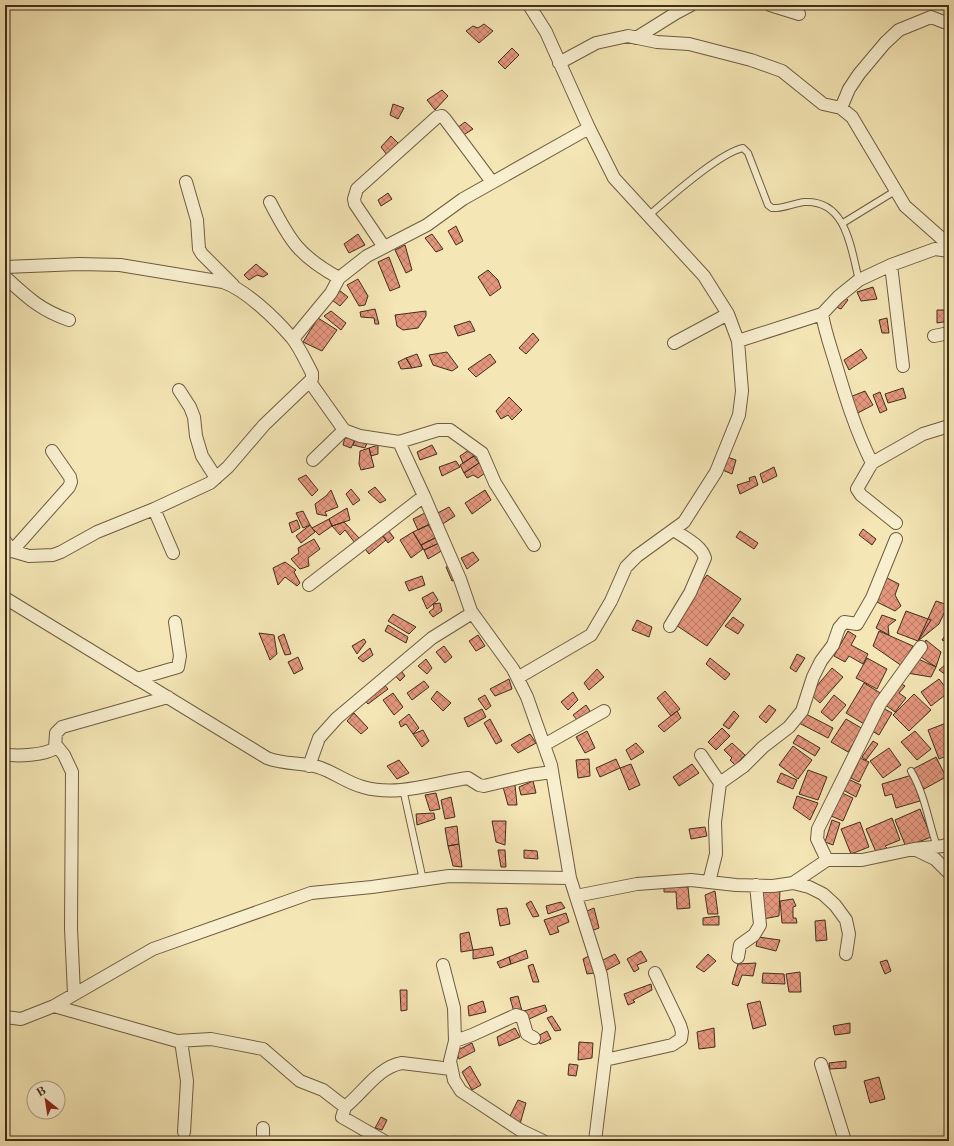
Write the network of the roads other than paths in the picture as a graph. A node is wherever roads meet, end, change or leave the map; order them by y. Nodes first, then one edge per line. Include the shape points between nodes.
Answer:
1 (529, 5) edge
2 (691, 5) edge
3 (770, 5) edge
4 (799, 14) dead end
5 (949, 24) edge
6 (636, 38) junction
7 (560, 63) junction
8 (841, 108) junction
9 (589, 128) junction
10 (186, 182) dead end
11 (492, 182) junction
12 (895, 191) junction
13 (270, 202) dead end
14 (648, 216) junction
15 (843, 223) junction
16 (949, 245) edge
17 (384, 247) junction
18 (949, 251) edge
19 (891, 265) junction
20 (5, 267) edge
21 (5, 277) edge
22 (339, 278) junction
23 (858, 280) junction
24 (234, 286) junction
25 (728, 314) junction
26 (822, 314) junction
27 (69, 320) dead end
28 (949, 333) edge
29 (934, 336) dead end
30 (293, 339) junction
31 (738, 341) junction
32 (674, 343) dead end
33 (903, 366) dead end
34 (310, 382) junction
35 (179, 390) dead end
36 (949, 426) edge
37 (344, 430) junction
38 (399, 442) junction
39 (52, 451) dead end
40 (313, 460) dead end
41 (872, 463) junction
42 (216, 478) junction
43 (424, 496) junction
44 (154, 509) junction
45 (896, 523) dead end
46 (674, 530) junction
47 (896, 539) dead end
48 (5, 541) edge
49 (534, 545) dead end
50 (8, 552) edge
51 (173, 553) dead end
52 (309, 585) dead end
53 (5, 598) edge
54 (471, 611) junction
55 (175, 622) dead end
56 (670, 626) dead end
57 (921, 647) dead end
58 (519, 677) junction
59 (137, 678) junction
60 (168, 697) junction
61 (604, 711) dead end
62 (56, 745) junction
63 (544, 745) junction
64 (5, 754) edge
65 (701, 755) dead end
66 (309, 766) junction
67 (911, 770) dead end
68 (552, 772) junction
69 (720, 783) junction
70 (403, 789) junction
71 (949, 844) edge
72 (937, 846) junction
73 (914, 849) junction
74 (827, 860) junction
75 (949, 873) edge
76 (570, 878) junction
77 (423, 880) junction
78 (709, 882) junction
79 (793, 883) junction
80 (756, 885) junction
81 (576, 896) junction
82 (846, 954) dead end
83 (738, 957) dead end
84 (443, 965) dead end
85 (655, 973) dead end
86 (74, 994) junction
87 (54, 1006) junction
88 (5, 1017) edge
89 (534, 1038) dead end
90 (455, 1040) junction
91 (180, 1041) junction
92 (605, 1060) junction
93 (821, 1064) dead end
94 (451, 1069) junction
95 (345, 1107) junction
96 (263, 1128) dead end
97 (184, 1132) dead end
98 (263, 1141) edge
99 (384, 1141) edge
100 (543, 1141) edge
101 (594, 1141) edge
102 (845, 1141) edge

1 - 7 street via 546,32
2 - 6 street
3 - 4 street
5 - 8 street via 931,17 899,30 859,74 849,88
6 - 7 street via 628,36 596,43
6 - 8 street via 688,44 751,60 782,71 823,104
7 - 9 street
8 - 12 street via 852,117
9 - 11 street
9 - 14 street via 614,178
10 - 24 street via 197,220 199,249
11 - 17 street via 462,199 427,225
11 - 17 street via 445,119 442,116 437,117 354,194 355,204
12 - 15 lane
12 - 16 street via 905,206
13 - 22 street via 288,236 300,252
14 - 15 lane via 688,182 719,160 743,148 748,153 768,205 772,208 806,202 817,203 828,208
14 - 25 street via 704,276
15 - 23 lane
17 - 22 street via 366,256
18 - 19 street via 935,249
19 - 23 street
19 - 33 street
20 - 24 street via 120,265
21 - 27 street via 38,306 50,314
22 - 30 street via 331,293
23 - 26 street
24 - 30 street via 249,296
25 - 31 street
25 - 32 street
26 - 31 street
26 - 41 street via 847,403
28 - 29 street
30 - 34 street via 312,373
31 - 46 street via 742,391 739,415 716,472 692,511
34 - 37 street
34 - 42 street via 264,425
35 - 42 street via 194,418 202,456
36 - 41 street via 923,434
37 - 38 street via 360,436
37 - 40 street
38 - 43 street
38 - 49 street via 438,430 450,430 482,453 495,483
39 - 50 street via 71,482 69,487
41 - 45 street via 858,489 861,495
42 - 44 street
43 - 52 street
43 - 54 street
44 - 50 street via 97,532 53,555 29,556
44 - 51 street
46 - 56 street via 698,547 705,558 690,592
46 - 58 street via 636,556 626,567 611,601 591,635
47 - 69 street via 872,598 857,624 844,622 833,645 821,661 802,712 789,727 744,766
48 - 50 street
53 - 59 street
54 - 58 street
54 - 66 street via 469,615 432,638 333,722 319,738
55 - 59 street via 180,656 178,667
57 - 74 street via 880,704 818,829 817,839
58 - 63 street
59 - 60 street
60 - 62 street via 62,727 56,733
60 - 66 street via 267,758 284,764
61 - 63 street
62 - 64 street via 48,752
62 - 86 street via 72,772 71,928
63 - 68 street
65 - 69 street
66 - 70 street via 318,767 370,789
67 - 72 lane via 926,806
68 - 70 street via 530,774 484,786 468,778
68 - 76 street
69 - 78 street via 715,822 716,854
70 - 77 lane
71 - 72 street
72 - 73 street
73 - 74 street via 862,860
73 - 75 street via 935,859
74 - 79 street
76 - 77 street via 449,876
76 - 81 street
77 - 86 street via 311,893 153,949
78 - 80 street
78 - 81 street via 691,880 637,884
79 - 80 street
79 - 82 street via 809,886 835,905 846,920 849,934
80 - 83 street via 760,925 754,935 740,945
81 - 92 street via 601,975 609,1028
84 - 90 street via 454,1008
85 - 92 street via 680,1025 681,1039 672,1045
86 - 87 street
87 - 88 street via 21,1019
87 - 91 street
89 - 90 street via 527,1034 522,1017 516,1015
90 - 94 street via 450,1061
91 - 95 street via 211,1039 263,1049 300,1081 323,1090
91 - 97 street via 186,1081
92 - 101 street
93 - 102 street
94 - 95 street via 395,1064 381,1072
94 - 100 street via 461,1091 520,1130
95 - 99 street via 342,1117
96 - 98 street

